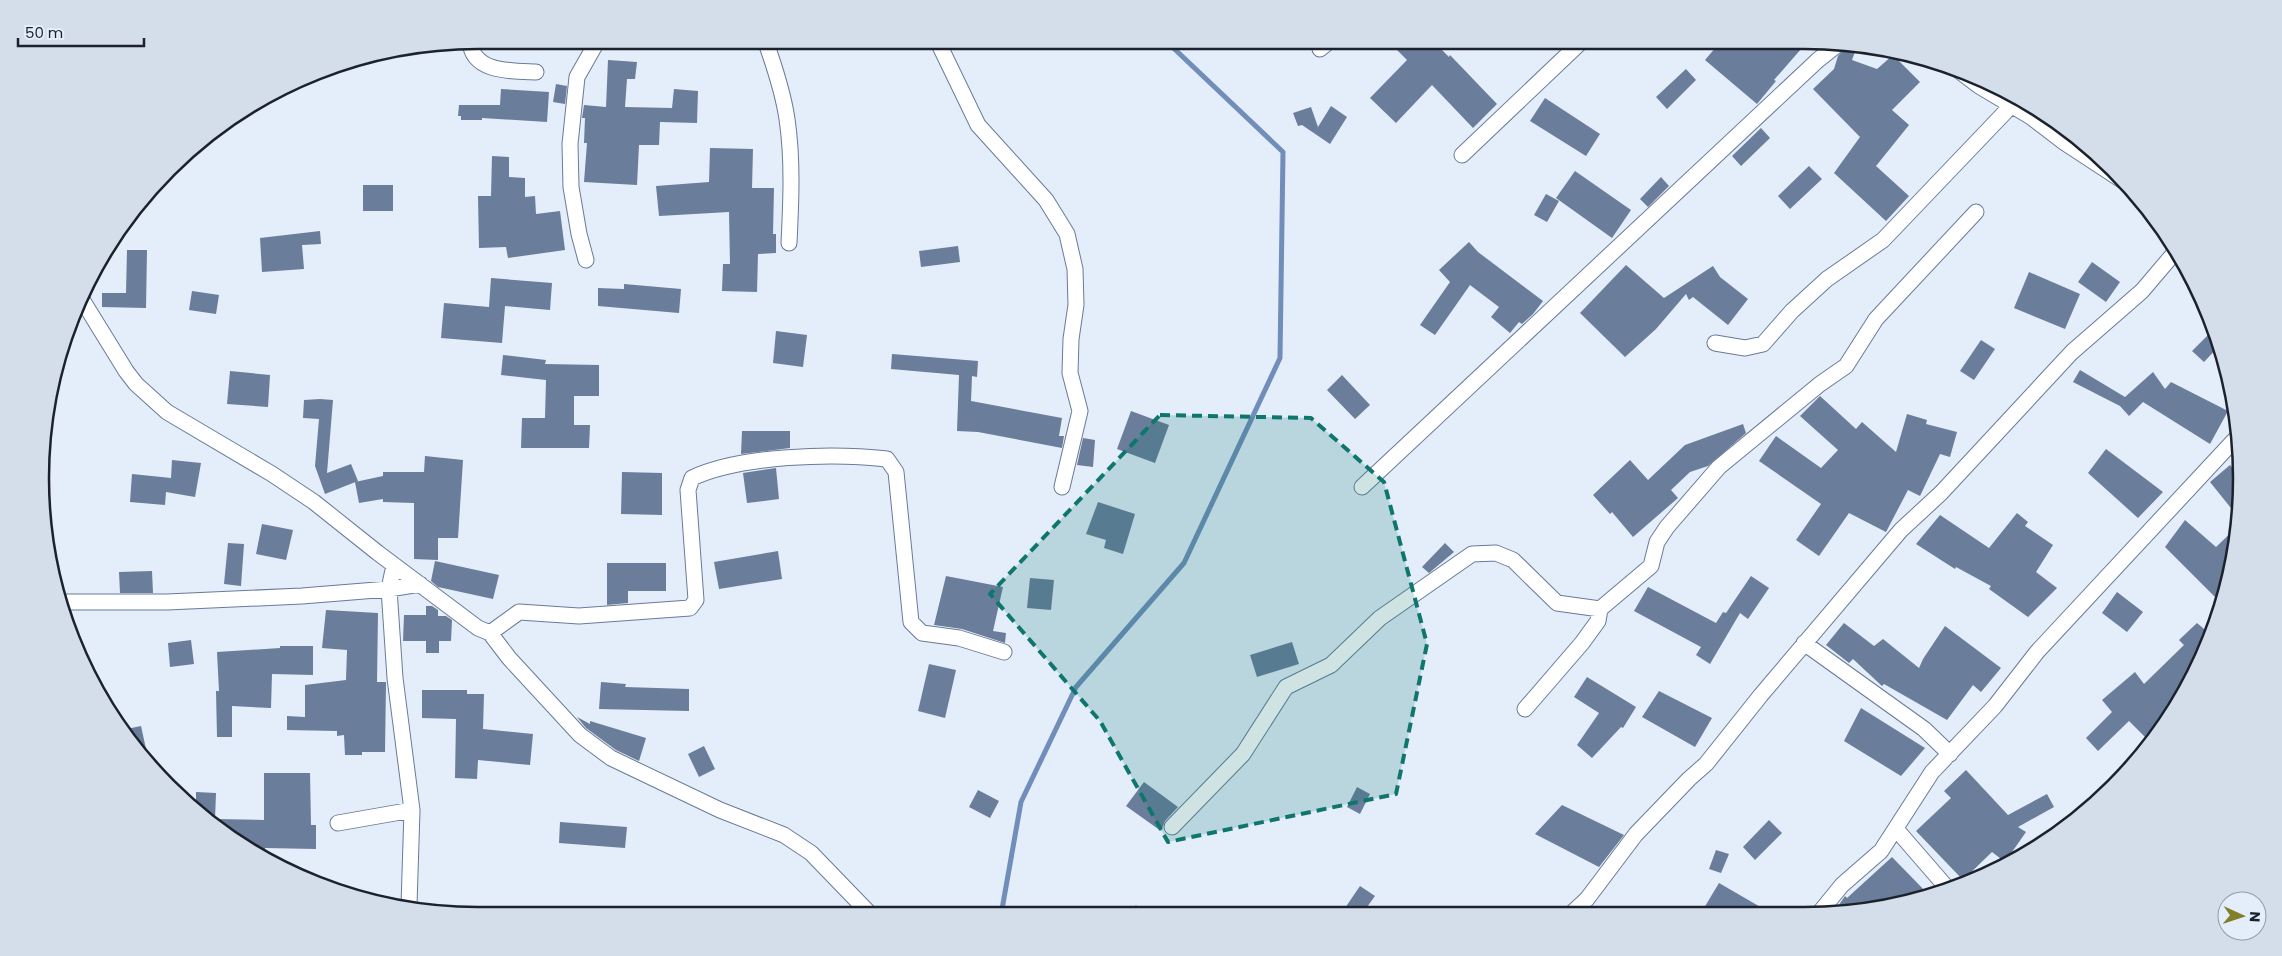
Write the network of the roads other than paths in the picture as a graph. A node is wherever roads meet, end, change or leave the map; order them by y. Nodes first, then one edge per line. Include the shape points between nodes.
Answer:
1 (471, 49) edge
2 (593, 49) edge
3 (768, 49) edge
4 (941, 49) edge
5 (1574, 49) edge
6 (1831, 50) edge
7 (536, 72) dead end
8 (1979, 86) edge
9 (2011, 106) junction
10 (2025, 110) edge
11 (2045, 123) edge
12 (1462, 155) dead end
13 (2097, 164) edge
14 (1976, 212) dead end
15 (789, 243) dead end
16 (2172, 256) edge
17 (586, 260) dead end
18 (85, 305) edge
19 (1714, 343) dead end
20 (2232, 444) edge
21 (1062, 487) dead end
22 (1362, 487) dead end
23 (394, 564) junction
24 (420, 584) junction
25 (389, 589) junction
26 (67, 602) edge
27 (1600, 609) junction
28 (490, 633) junction
29 (1804, 643) junction
30 (1004, 652) dead end
31 (1525, 709) dead end
32 (1950, 754) junction
33 (412, 810) junction
34 (338, 823) dead end
35 (1172, 827) dead end
36 (1896, 829) junction
37 (1943, 884) edge
38 (409, 902) edge
39 (1825, 906) edge
40 (863, 907) edge
41 (1578, 907) edge

1 - 7 street via 476,60 485,65 509,71
2 - 17 street via 577,77 570,144 571,187
3 - 15 street via 789,132
4 - 21 street via 978,125 1046,200 1067,234 1075,269 1076,296 1070,373 1080,412
5 - 12 street
6 - 22 street
8 - 9 street
9 - 10 street
9 - 19 street via 1883,240 1827,279 1763,344 1745,348
11 - 13 street via 2065,143
14 - 27 street via 1876,319 1846,366 1719,467 1667,527 1657,542 1651,566
16 - 29 street via 2142,291 2072,352 1941,493 1901,530
18 - 23 street via 126,371 166,412 272,474
20 - 32 street via 2066,619 1995,706
23 - 24 street
23 - 25 street
24 - 25 street
24 - 28 street via 478,628
25 - 26 street via 167,602
25 - 33 street via 397,704
27 - 31 street via 1598,621 1582,643
27 - 35 street via 1557,603 1513,560 1496,553 1472,554 1380,618 1330,664 1286,687 1243,754
28 - 30 street via 519,612 579,616 690,608 696,600 688,490 692,478 744,464 803,457 870,457 887,459 896,472 911,622 922,632 959,638
28 - 40 street via 557,712 580,735 611,758 713,807 784,835 814,855
29 - 32 street via 1924,729
29 - 41 street via 1706,764 1636,834
32 - 36 street via 1932,772
33 - 34 street
33 - 38 street
36 - 37 street
36 - 39 street via 1881,851

